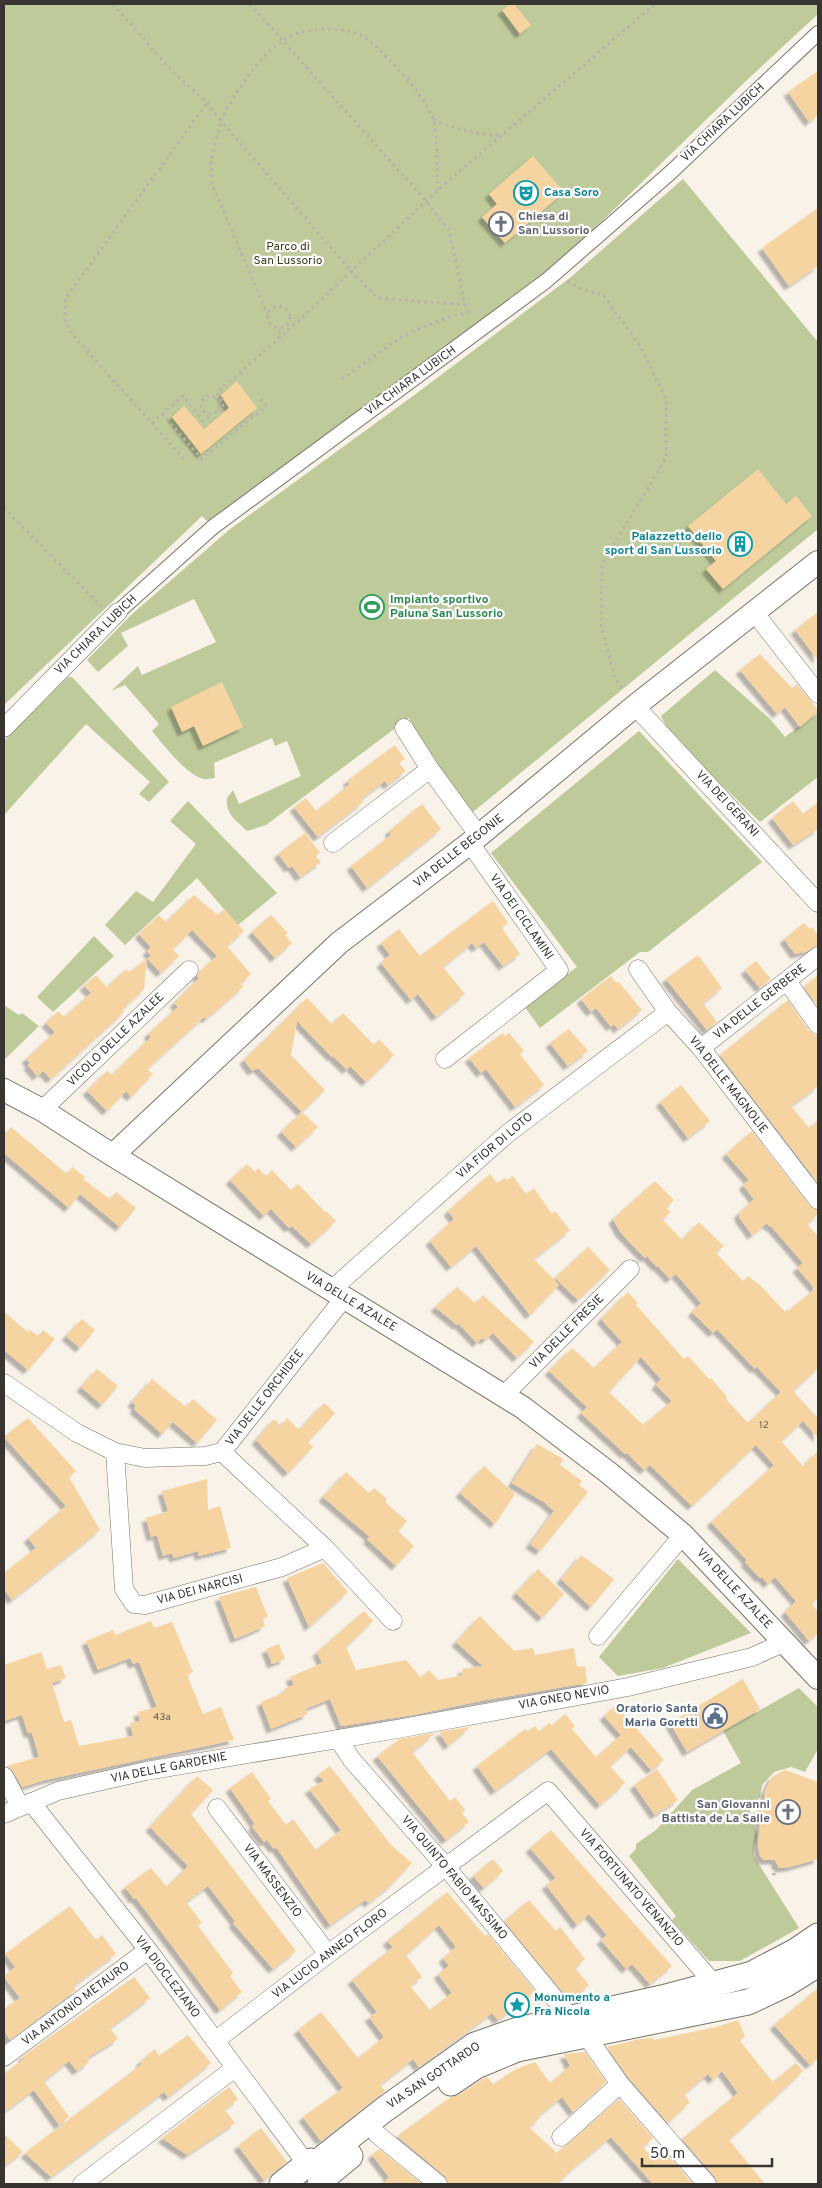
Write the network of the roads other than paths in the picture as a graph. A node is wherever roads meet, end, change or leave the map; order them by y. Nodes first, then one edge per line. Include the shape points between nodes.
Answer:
1 (818, 32) edge
2 (818, 562) edge
3 (754, 612) junction
4 (115, 615) joint
5 (818, 694) edge
6 (635, 706) junction
7 (4, 728) edge
8 (404, 728) dead end
9 (430, 769) junction
10 (474, 840) junction
11 (333, 843) dead end
12 (818, 903) edge
13 (818, 956) edge
14 (638, 969) dead end
15 (189, 970) dead end
16 (787, 981) junction
17 (668, 1012) junction
18 (818, 1026) edge
19 (701, 1048) junction
20 (445, 1059) dead end
21 (4, 1091) edge
22 (42, 1110) junction
23 (113, 1155) junction
24 (818, 1200) edge
25 (630, 1269) dead end
26 (338, 1294) junction
27 (4, 1383) edge
28 (504, 1395) junction
29 (115, 1452) junction
30 (222, 1452) junction
31 (683, 1535) junction
32 (325, 1548) junction
33 (393, 1621) dead end
34 (598, 1636) dead end
35 (785, 1642) junction
36 (818, 1678) edge
37 (338, 1739) junction
38 (4, 1776) edge
39 (548, 1791) joint
40 (25, 1804) junction
41 (216, 1808) dead end
42 (4, 1814) edge
43 (446, 1867) junction
44 (818, 1936) edge
45 (148, 1950) junction
46 (328, 1954) junction
47 (818, 1964) edge
48 (715, 1985) junction
49 (578, 2026) junction
50 (214, 2041) junction
51 (4, 2057) edge
52 (235, 2068) junction
53 (620, 2084) junction
54 (377, 2134) junction
55 (561, 2137) dead end
56 (311, 2170) edge
57 (82, 2184) edge
58 (282, 2184) edge
59 (438, 2184) edge
60 (707, 2184) edge

1 - 4 street, VIA CHIARA LUBICH via 670,173 556,272 213,527
2 - 3 street, VIA DELLE BEGONIE
3 - 5 street
3 - 6 street, VIA DELLE BEGONIE
4 - 7 street, VIA CHIARA LUBICH
6 - 10 street, VIA DELLE BEGONIE
6 - 12 street, VIA DEI GERANI
8 - 9 street, VIA DEI CICLAMINI
9 - 10 street, VIA DEI CICLAMINI
9 - 11 street
10 - 20 street, VIA DEI CICLAMINI via 559,970
10 - 23 street, VIA DELLE BEGONIE via 339,943
13 - 16 street, VIA DELLE GERBERE
14 - 17 street, VIA DELLE MAGNOLIE
15 - 22 street, VICOLO DELLE AZALEE
16 - 18 street
16 - 19 street, VIA DELLE GERBERE
17 - 19 street, VIA DELLE MAGNOLIE
17 - 26 street, VIA FIOR DI LOTO via 507,1134
19 - 24 street, VIA DELLE MAGNOLIE
21 - 22 street, VIA DELLE AZALEE
22 - 23 street, VIA DELLE AZALEE
23 - 26 street, VIA DELLE AZALEE
25 - 28 street, VIA DELLE FRESIE
26 - 28 street, VIA DELLE AZALEE
26 - 30 street, VIA DELLE ORCHIDEE
27 - 29 street, VIA DELLE ORCHIDEE via 77,1433
28 - 31 street, VIA DELLE AZALEE via 609,1473
29 - 30 street, VIA DELLE ORCHIDEE via 145,1458 205,1456
29 - 32 street, VIA DEI NARCISI via 124,1589 134,1604 145,1605 282,1567
30 - 32 street
31 - 34 street
31 - 35 street, VIA DELLE AZALEE
32 - 33 street
35 - 36 street, VIA DELLE AZALEE
35 - 37 street, VIA GNEO NEVIO via 752,1657 628,1687
37 - 40 street, VIA DELLE GARDENIE via 146,1771 58,1791
37 - 43 street, VIA QUINTO FABIO MASSIMO via 352,1760
38 - 40 street, VIA DIOCLEZIANO
39 - 43 street, VIA LUCIO ANNEO FLORO
39 - 48 street, VIA FORTUNATO VENANZIO
40 - 42 street, VIA DELLE GARDENIE
40 - 45 street, VIA DIOCLEZIANO
41 - 46 street, VIA MASSENZIO
43 - 46 street, VIA LUCIO ANNEO FLORO
43 - 49 street, VIA QUINTO FABIO MASSIMO
44 - 48 main road, VIA SAN GOTTARDO via 752,1974
45 - 50 street, VIA DIOCLEZIANO
45 - 51 street, VIA ANTONIO METAURO
46 - 50 street, VIA LUCIO ANNEO FLORO
47 - 49 main road, VIA SAN GOTTARDO via 748,2002
48 - 49 main road, VIA SAN GOTTARDO
49 - 53 street, VIA QUINTO FABIO MASSIMO
49 - 54 main road, VIA SAN GOTTARDO via 476,2066
49 - 56 main road, VIA SAN GOTTARDO via 518,2030 475,2045 385,2109
50 - 52 street, VIA DIOCLEZIANO
52 - 56 street, VIA DIOCLEZIANO
52 - 57 street
53 - 55 street
53 - 60 street, VIA QUINTO FABIO MASSIMO
54 - 56 main road, VIA SAN GOTTARDO
54 - 59 street
56 - 58 main road, VIA SAN GOTTARDO

